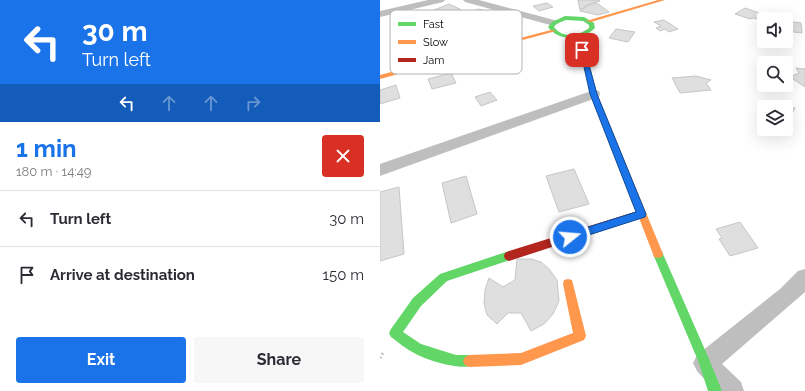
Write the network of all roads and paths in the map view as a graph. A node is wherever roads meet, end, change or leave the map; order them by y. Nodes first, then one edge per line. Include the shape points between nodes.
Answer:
1 (440, 0) edge
2 (468, 0) edge
3 (663, 0) edge
4 (397, 10) edge
5 (499, 10) edge
6 (390, 12) edge
7 (380, 14) edge
8 (522, 17) edge
9 (589, 21) junction
10 (553, 27) junction
11 (522, 36) edge
12 (578, 36) junction
13 (390, 74) edge
14 (380, 77) edge
15 (594, 94) junction
16 (380, 170) edge
17 (641, 214) junction
18 (805, 278) edge
19 (568, 284) dead end
20 (706, 363) junction
21 (715, 391) edge
22 (732, 391) edge

1 - 4 street
2 - 5 street
3 - 9 street
6 - 7 street
8 - 10 street
9 - 10 street via 572,14
9 - 12 street via 592,24 590,31
10 - 11 street
10 - 12 street via 563,36
12 - 15 street
13 - 14 street
15 - 16 street
15 - 17 street
17 - 19 street via 444,277 417,302 395,334 418,349 456,361 521,359 580,336
17 - 20 street
18 - 20 street
20 - 21 street
20 - 22 street

